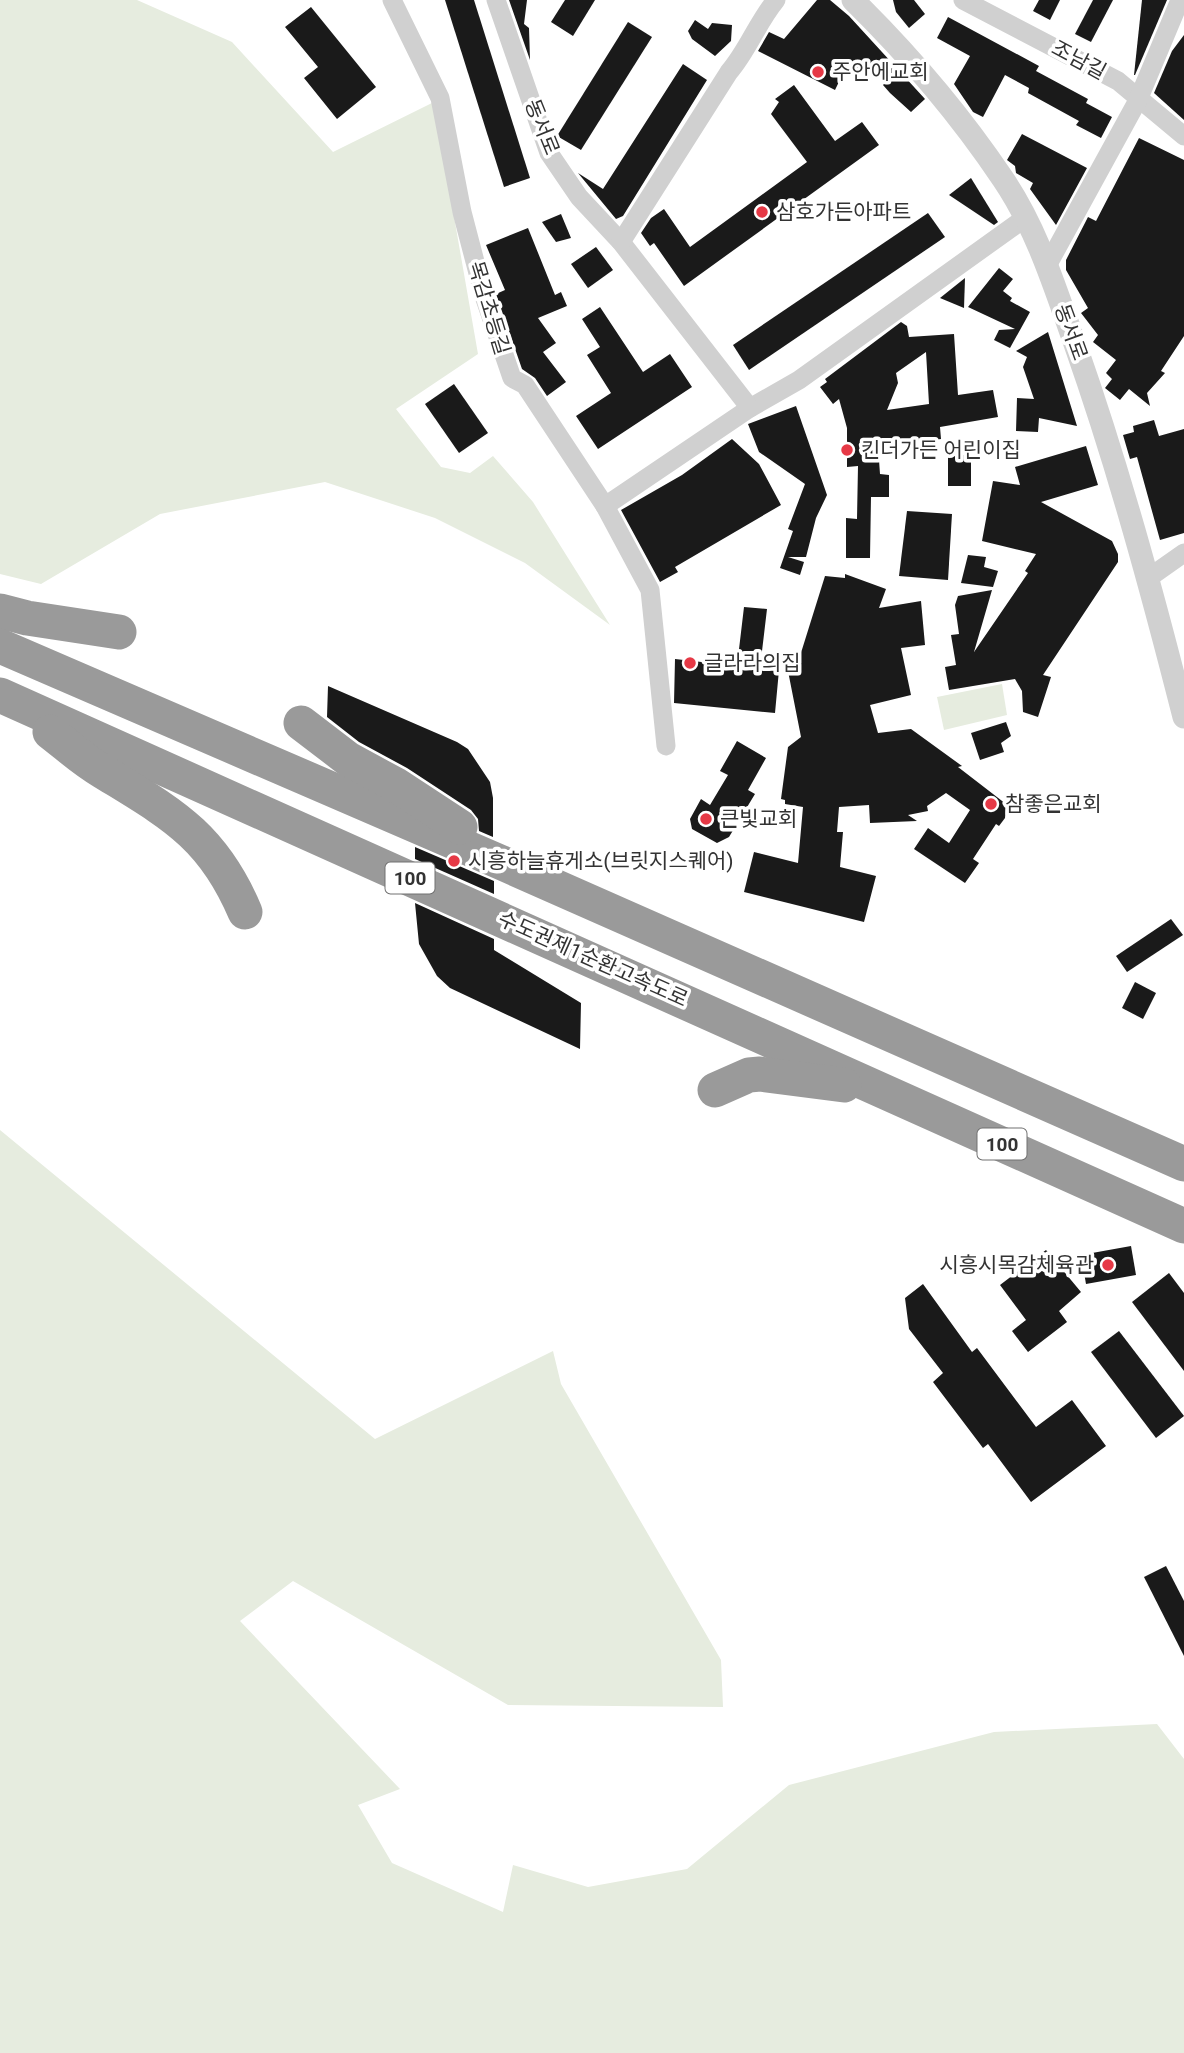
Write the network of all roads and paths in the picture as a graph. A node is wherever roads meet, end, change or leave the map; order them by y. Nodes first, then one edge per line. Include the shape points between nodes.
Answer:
1 (392, 0) edge
2 (496, 0) edge
3 (776, 0) edge
4 (853, 0) edge
5 (963, 0) edge
6 (1180, 0) edge
7 (1138, 100) junction
8 (1184, 136) edge
9 (1025, 218) junction
10 (621, 242) junction
11 (1047, 266) junction
12 (750, 408) junction
13 (606, 506) junction
14 (1184, 553) edge
15 (1147, 579) junction
16 (0, 611) edge
17 (119, 632) dead end
18 (0, 646) edge
19 (1179, 675) edge
20 (1, 696) edge
21 (1184, 717) edge
22 (301, 723) dead end
23 (666, 746) dead end
24 (542, 880) junction
25 (245, 912) dead end
26 (715, 1090) dead end
27 (938, 1115) junction
28 (1184, 1164) edge
29 (1184, 1226) edge

1 - 13 street, 목감초등길 via 440,98 462,212 512,378 525,385
2 - 10 street, 동서로 via 549,153 579,197
3 - 10 street
4 - 9 street, 동서로 via 901,47 1004,179
5 - 7 street, 조남길 via 1118,81
6 - 7 street
7 - 8 street, 조남길
7 - 11 street
9 - 11 street, 동서로
9 - 12 street via 799,380
10 - 12 street
11 - 15 street, 동서로 via 1103,422
12 - 13 street
13 - 23 street, 목감초등길 via 650,590
14 - 15 street
15 - 19 street, 동서로
16 - 17 highway
18 - 24 highway, 100
19 - 21 street, 동서로
20 - 25 highway via 100,770 180,820 218,860
20 - 27 highway, 수도권제1순환고속도로 / 100
22 - 24 highway via 329,747
24 - 28 highway, 100
26 - 27 highway via 760,1074 825,1081
27 - 29 highway, 수도권제1순환고속도로 / 100

